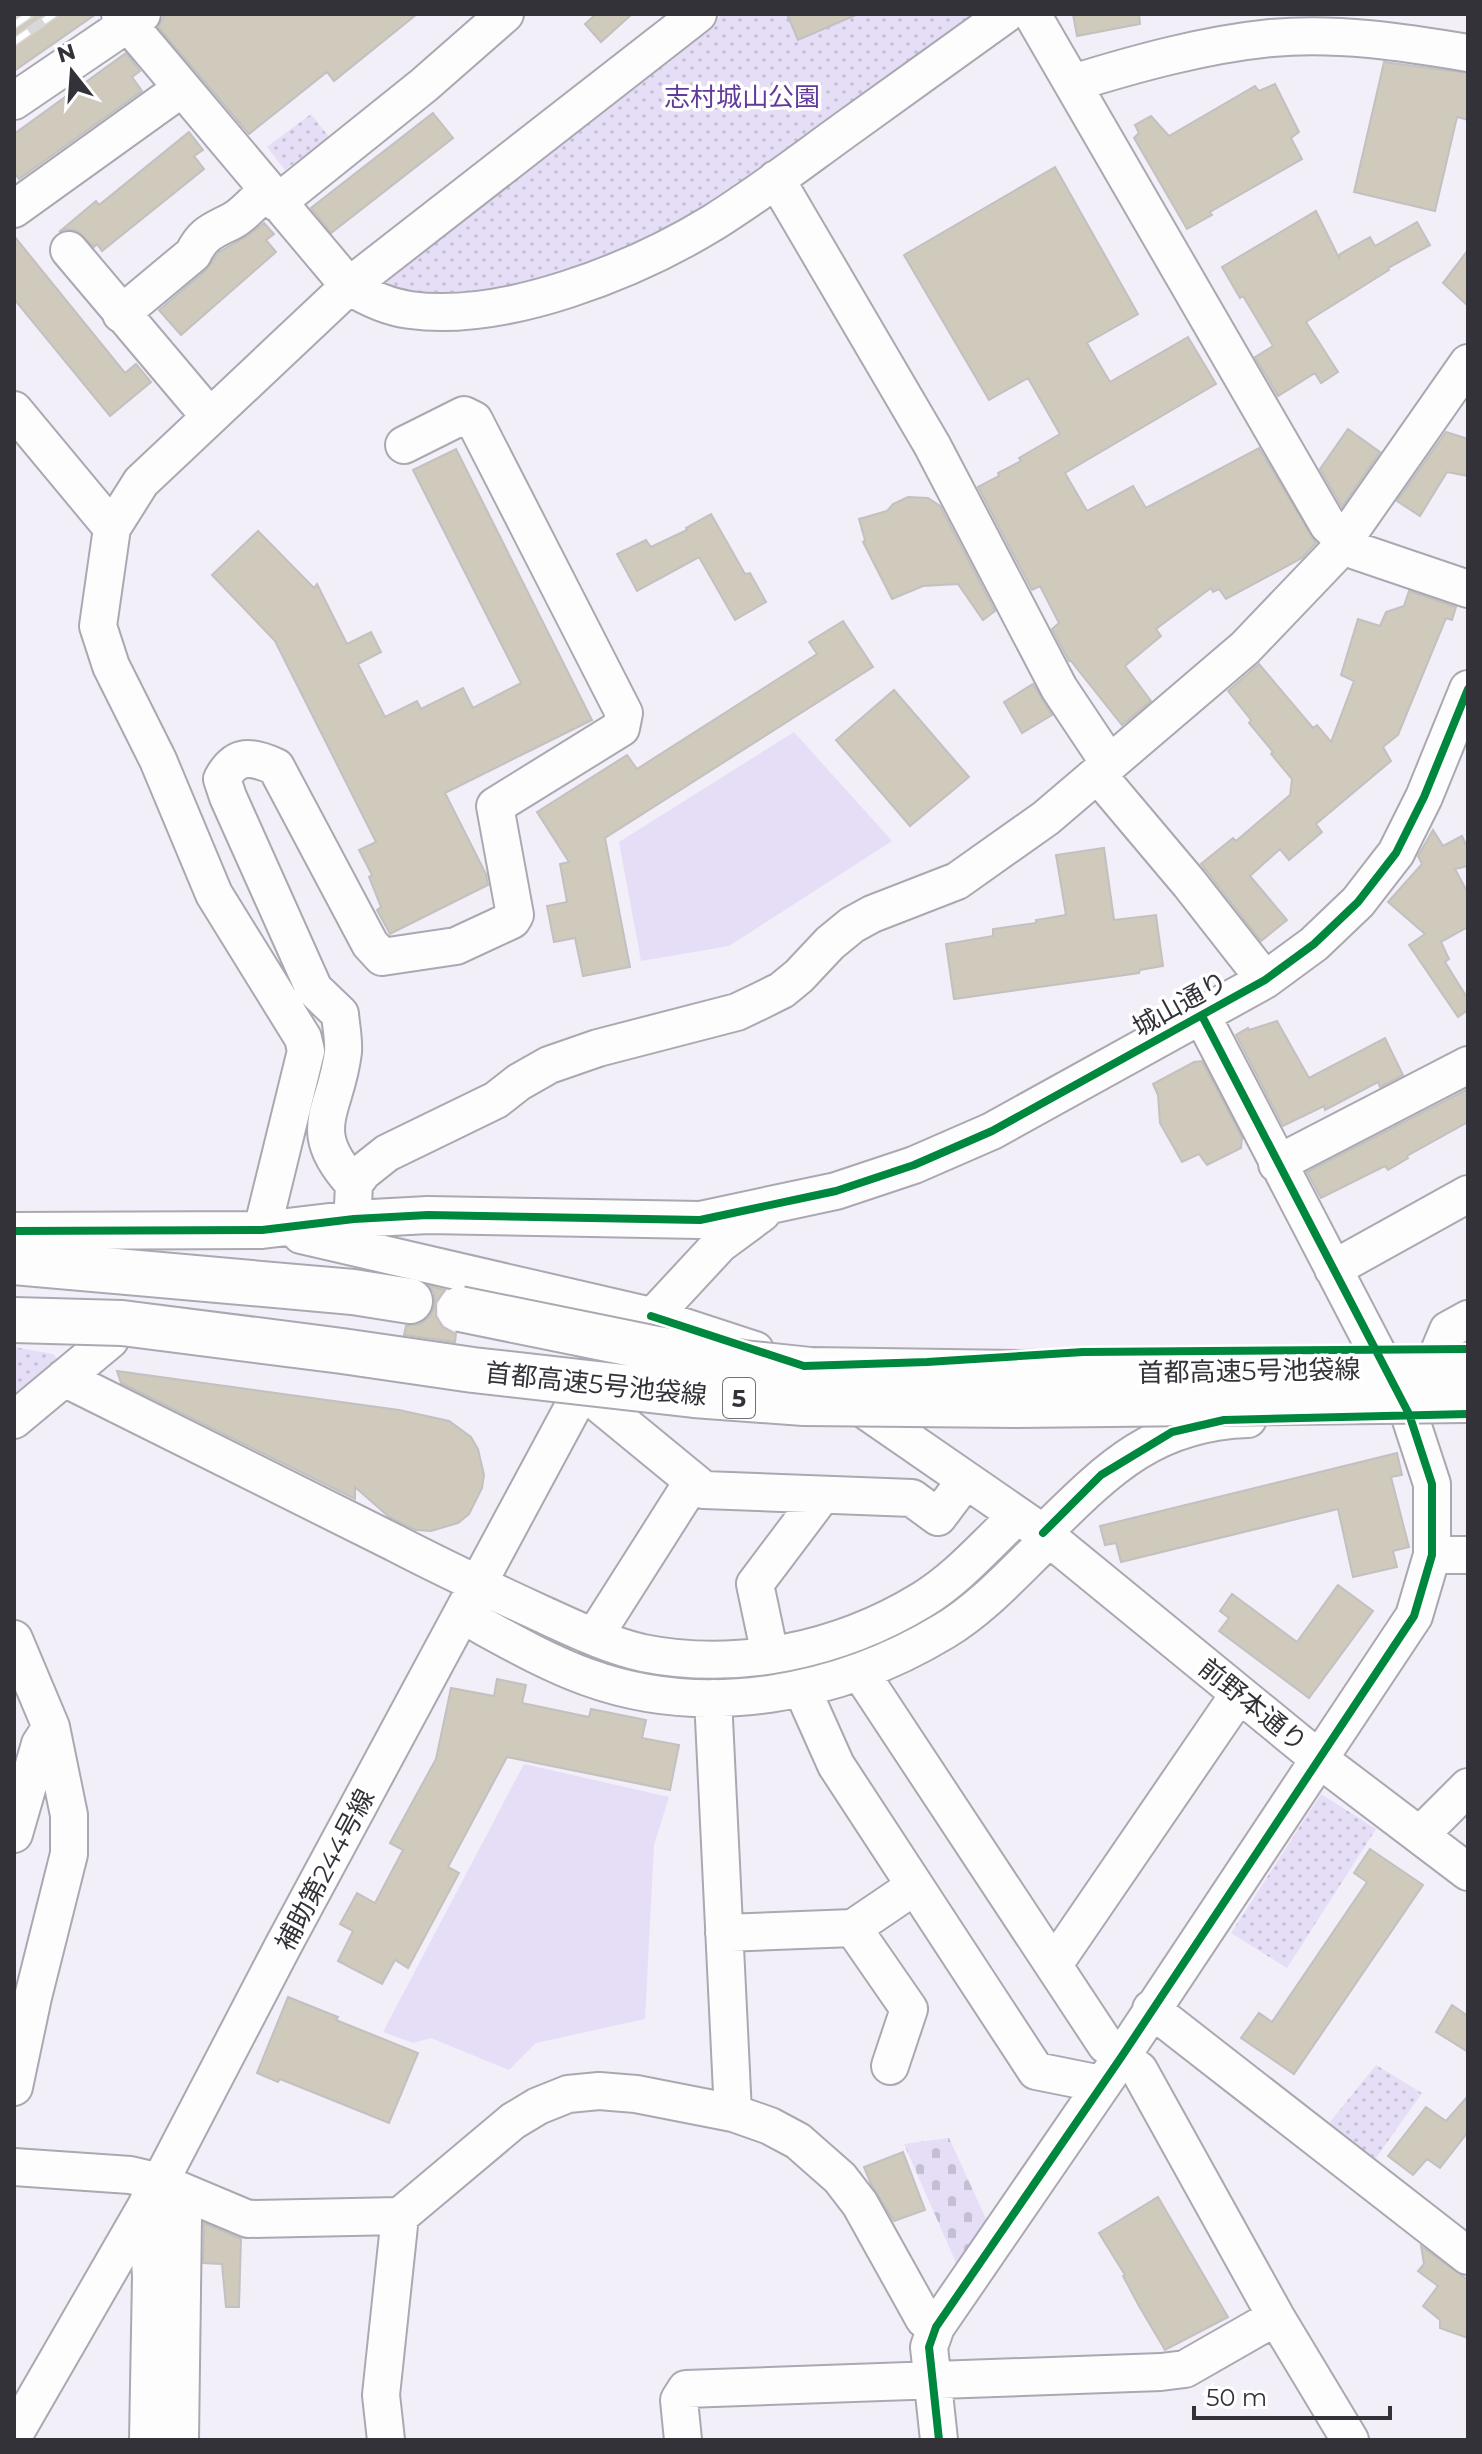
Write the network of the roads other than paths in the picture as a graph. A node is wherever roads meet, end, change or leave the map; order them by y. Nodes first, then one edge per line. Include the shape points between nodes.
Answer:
1 (505, 14) edge
2 (698, 14) edge
3 (1006, 14) edge
4 (1032, 14) edge
5 (130, 17) edge
6 (1468, 53) edge
7 (1073, 83) junction
8 (181, 89) junction
9 (14, 101) edge
10 (776, 179) junction
11 (272, 197) junction
12 (14, 209) edge
13 (69, 250) dead end
14 (349, 286) junction
15 (121, 314) junction
16 (1468, 363) edge
17 (14, 410) edge
18 (210, 417) junction
19 (404, 445) dead end
20 (112, 528) junction
21 (1344, 541) junction
22 (1468, 589) edge
23 (1468, 689) edge
24 (1104, 769) junction
25 (1265, 980) junction
26 (1202, 1016) junction
27 (1468, 1065) edge
28 (1277, 1164) junction
29 (1468, 1194) edge
30 (354, 1202) junction
31 (782, 1204) junction
32 (270, 1229) junction
33 (14, 1231) edge
34 (14, 1262) edge
35 (1333, 1269) junction
36 (410, 1301) dead end
37 (460, 1309) dead end
38 (651, 1316) junction
39 (14, 1317) edge
40 (1468, 1319) edge
41 (14, 1334) edge
42 (110, 1340) junction
43 (1374, 1349) junction
44 (1459, 1356) edge
45 (804, 1366) junction
46 (64, 1378) junction
47 (586, 1397) junction
48 (1468, 1400) edge
49 (1409, 1414) junction
50 (1468, 1414) edge
51 (14, 1420) edge
52 (883, 1423) junction
53 (693, 1481) junction
54 (965, 1481) junction
55 (822, 1495) junction
56 (1037, 1529) junction
57 (1432, 1555) junction
58 (1468, 1555) edge
59 (469, 1600) junction
60 (594, 1637) junction
61 (14, 1639) edge
62 (770, 1655) junction
63 (860, 1672) junction
64 (802, 1689) junction
65 (1239, 1694) junction
66 (713, 1698) junction
67 (51, 1727) junction
68 (1319, 1759) junction
69 (1468, 1787) edge
70 (14, 1834) edge
71 (1420, 1835) junction
72 (1468, 1872) edge
73 (915, 1886) junction
74 (853, 1928) junction
75 (724, 1933) junction
76 (1055, 1963) junction
77 (23, 1983) edge
78 (1151, 2009) junction
79 (1122, 2056) junction
80 (890, 2066) dead end
81 (1099, 2086) junction
82 (14, 2087) edge
83 (733, 2113) junction
84 (14, 2167) edge
85 (162, 2192) junction
86 (400, 2216) junction
87 (1468, 2256) edge
88 (1276, 2317) junction
89 (936, 2327) junction
90 (933, 2379) junction
91 (14, 2435) edge
92 (148, 2440) edge
93 (180, 2440) edge
94 (386, 2440) edge
95 (683, 2440) edge
96 (939, 2440) edge
97 (1350, 2440) edge

1 - 11 street via 424,85
2 - 14 street
3 - 10 street
4 - 7 street
5 - 8 street
5 - 9 street
6 - 7 street via 1341,37 1272,38 1191,50
7 - 21 street via 1328,525
8 - 11 street
8 - 12 street
10 - 14 street via 668,246 601,278 547,295 488,309 440,313 373,301
10 - 24 street via 932,445
11 - 14 street
11 - 15 street via 218,226
13 - 15 street
14 - 18 street
15 - 18 street
16 - 21 street
17 - 20 street
18 - 20 street via 141,482
19 - 30 street via 464,415 474,420 624,713 621,728 495,806 512,920 456,946 397,955 382,957 370,944 276,767 240,759 228,767 222,779 228,797 314,989 340,1014 343,1050 325,1139
20 - 32 street via 98,626 111,666 158,760 214,894 306,1051
21 - 22 street via 1356,551
21 - 24 street via 1245,648
23 - 25 street, 城山通り via 1396,853 1358,902
24 - 25 street
24 - 30 street via 957,881 852,925 782,990 737,1012 549,1065 496,1100 379,1158 363,1172
25 - 26 street, 城山通り
26 - 28 street
26 - 31 street, 城山通り via 953,1149 836,1191
27 - 28 street
28 - 35 street
29 - 35 street
30 - 31 street via 428,1215 700,1220
30 - 32 street
31 - 38 street, 補助第244号線 via 734,1232
32 - 33 street
32 - 38 street
34 - 36 highway
35 - 43 street
37 - 44 highway, 首都高速5号池袋線 / 5, bridge via 657,1349 810,1370 1017,1373
38 - 45 street
38 - 47 street, 補助第244号線
39 - 48 highway, 首都高速5号池袋線 / 5, bridge via 122,1323 486,1372 804,1403
40 - 44 street via 1448,1330
41 - 42 street
42 - 46 street
42 - 47 street
43 - 44 street
43 - 45 street via 1083,1352
43 - 49 street
45 - 52 street, 前野本通り
46 - 51 street
46 - 59 street
47 - 52 street
47 - 53 street
47 - 59 street, 補助第244号線
49 - 50 street
49 - 56 street via 1224,1420 1172,1432 1101,1475
49 - 57 street via 1432,1484
52 - 54 street, 前野本通り
53 - 55 street via 704,1490
53 - 60 street
54 - 55 street via 938,1517 912,1498
54 - 56 street, 前野本通り
55 - 62 street via 755,1584
56 - 62 street via 885,1620 835,1642
56 - 63 street via 985,1601 946,1630
56 - 65 street, 前野本通り
57 - 58 street
57 - 68 street via 1414,1616
59 - 60 street
59 - 66 street via 547,1661 598,1681 657,1695
59 - 85 street, 補助第244号線
60 - 62 street via 642,1652 700,1660
61 - 67 street
63 - 64 street
63 - 76 street
64 - 66 street
64 - 73 street via 836,1765
65 - 68 street, 前野本通り
65 - 76 street
66 - 75 street
67 - 70 street via 40,1744
67 - 77 street via 69,1815 69,1854
68 - 71 street, 前野本通り
68 - 78 street
69 - 71 street
71 - 72 street, 前野本通り
73 - 74 street
73 - 81 street via 1036,2071
74 - 75 street
74 - 80 street via 909,2009
75 - 83 street
76 - 79 street via 1106,2045
77 - 82 street
78 - 79 street
78 - 87 street
79 - 81 street
79 - 88 street via 1150,2087
81 - 89 street
83 - 86 street via 636,2094 568,2094 513,2121
83 - 89 street via 798,2141 840,2178 924,2319
84 - 85 street via 130,2175
85 - 86 street via 248,2219
85 - 91 street, 補助第244号線
85 - 92 street via 151,2277
85 - 93 street via 183,2218
86 - 94 street via 381,2395
88 - 90 street via 1185,2369
88 - 97 street
89 - 90 street via 929,2347
90 - 95 street via 686,2389 679,2400
90 - 96 street

